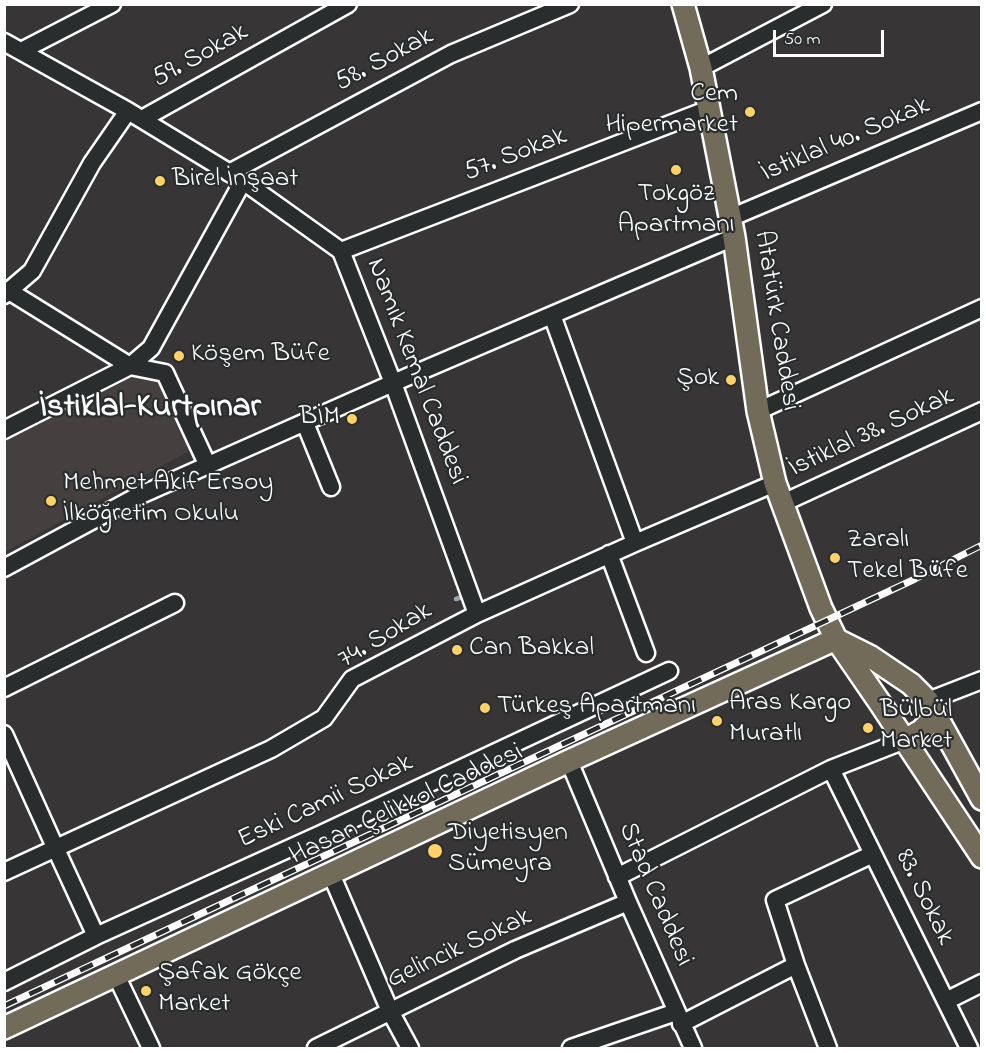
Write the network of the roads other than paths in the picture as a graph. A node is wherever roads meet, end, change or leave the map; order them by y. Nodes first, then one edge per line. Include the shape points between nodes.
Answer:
1 (112, 4) edge
2 (348, 4) edge
3 (570, 4) edge
4 (683, 4) edge
5 (823, 4) edge
6 (9, 47) edge
7 (701, 68) junction
8 (709, 109) junction
9 (981, 111) edge
10 (135, 115) junction
11 (236, 177) junction
12 (732, 228) junction
13 (341, 251) junction
14 (7, 293) edge
15 (981, 308) edge
16 (552, 315) junction
17 (130, 366) junction
18 (393, 383) junction
19 (758, 411) junction
20 (981, 411) edge
21 (304, 423) junction
22 (4, 429) edge
23 (208, 466) junction
24 (775, 483) junction
25 (331, 487) dead end
26 (783, 503) junction
27 (635, 543) junction
28 (609, 554) junction
29 (4, 568) edge
30 (175, 603) dead end
31 (477, 614) junction
32 (836, 639) junction
33 (646, 653) dead end
34 (669, 671) dead end
35 (981, 680) edge
36 (911, 684) junction
37 (4, 688) edge
38 (880, 703) junction
39 (932, 709) junction
40 (4, 734) edge
41 (905, 740) junction
42 (569, 761) junction
43 (831, 770) junction
44 (981, 799) edge
45 (55, 847) junction
46 (873, 854) junction
47 (981, 857) edge
48 (4, 872) edge
49 (331, 874) junction
50 (617, 877) junction
51 (628, 902) junction
52 (96, 936) junction
53 (796, 965) junction
54 (116, 975) junction
55 (4, 982) edge
56 (981, 983) edge
57 (946, 1001) junction
58 (390, 1011) junction
59 (679, 1018) junction
60 (4, 1028) edge
61 (151, 1048) edge
62 (316, 1048) edge
63 (410, 1048) edge
64 (572, 1048) edge
65 (693, 1048) edge
66 (828, 1048) edge
67 (969, 1048) edge

1 - 6 street
2 - 10 street, 59. Sokak
3 - 11 street, 58. Sokak via 451,54
4 - 7 main road, Atatürk Caddesi
5 - 7 street
6 - 10 street, Namık Kemal Caddesi
7 - 8 main road, Atatürk Caddesi
8 - 12 main road, Atatürk Caddesi
8 - 13 street, 57. Sokak
9 - 12 street, İstiklal 40. Sokak
10 - 11 street, Namık Kemal Caddesi
10 - 14 street via 92,163 32,271
11 - 13 street, Namık Kemal Caddesi
11 - 17 street via 151,348
12 - 16 street, İstiklal 40. Sokak
12 - 19 main road, Atatürk Caddesi
13 - 18 street, Namık Kemal Caddesi
14 - 17 street
15 - 19 street
16 - 18 street, İstiklal 40. Sokak
16 - 27 street
17 - 22 street
17 - 23 street via 165,373
18 - 21 street, İstiklal 40. Sokak
18 - 31 street, Namık Kemal Caddesi
19 - 24 main road, Atatürk Caddesi
20 - 26 street, İstiklal 38. Sokak
21 - 23 street, İstiklal 40. Sokak
21 - 25 street
23 - 29 street, İstiklal 40. Sokak via 134,498
24 - 26 main road, Atatürk Caddesi
24 - 27 street, 74. Sokak
26 - 32 main road, Atatürk Caddesi
27 - 28 street, 74. Sokak
28 - 31 street, 74. Sokak
28 - 33 street
30 - 37 street
31 - 45 street, 74. Sokak via 352,679 324,718 271,749
32 - 36 main road
32 - 38 main road, Atatürk Caddesi
32 - 42 main road, Hasan Çelikkol Caddesi
34 - 52 street, Eski Camii Sokak
35 - 39 street
36 - 38 main road via 893,691
36 - 39 main road
38 - 41 main road, Atatürk Caddesi
39 - 41 main road via 921,731
39 - 44 main road
40 - 45 street
41 - 43 street
41 - 47 main road, Atatürk Caddesi
42 - 49 main road, Hasan Çelikkol Caddesi
42 - 50 street, Stad Caddesi
43 - 46 street, 83. Sokak
43 - 50 street
45 - 48 street, 74. Sokak
45 - 52 street
46 - 53 street via 775,900
46 - 57 street, 83. Sokak
49 - 54 main road, Hasan Çelikkol Caddesi
49 - 58 street
50 - 51 street, Stad Caddesi
51 - 58 street, Gelincik Sokak via 515,950
51 - 59 street, Stad Caddesi
52 - 55 street, Eski Camii Sokak
53 - 59 street
53 - 66 street
54 - 60 main road, Hasan Çelikkol Caddesi
54 - 61 street
56 - 57 street
57 - 67 street, 83. Sokak
58 - 62 street, Gelincik Sokak
58 - 63 street
59 - 64 street
59 - 65 street, Stad Caddesi

